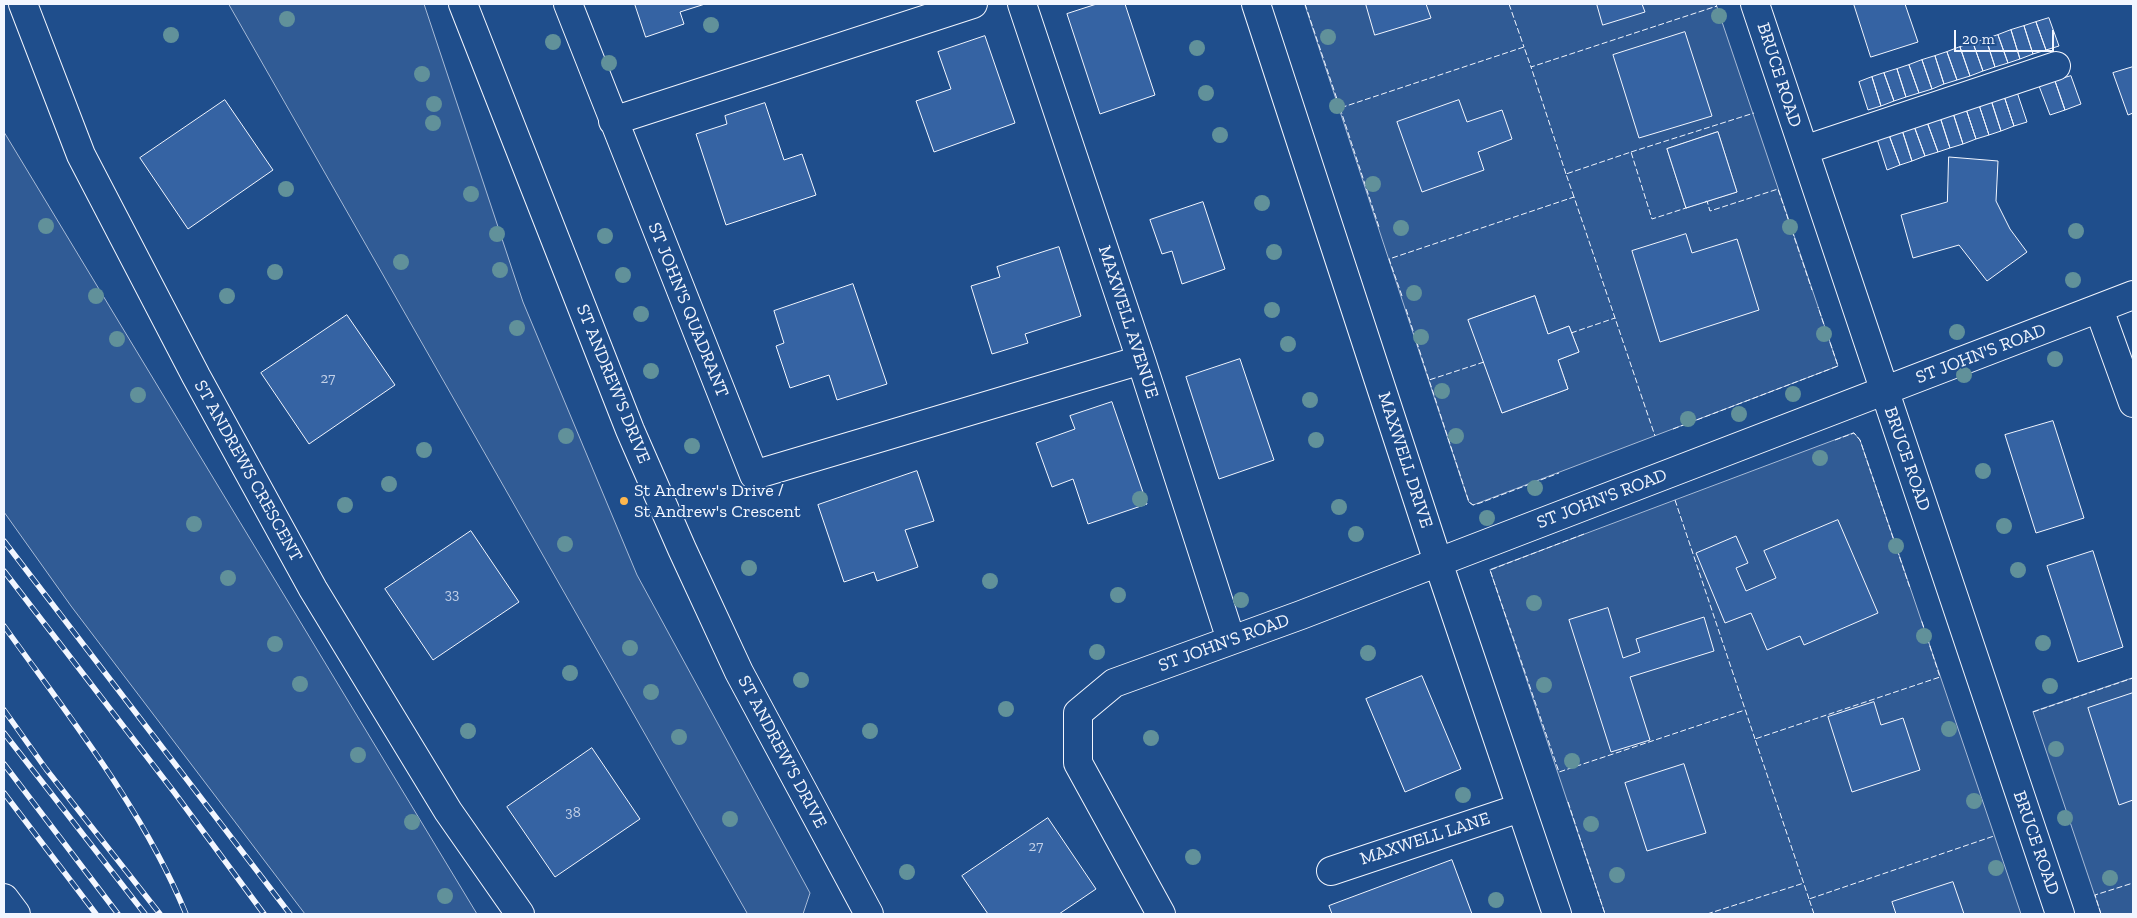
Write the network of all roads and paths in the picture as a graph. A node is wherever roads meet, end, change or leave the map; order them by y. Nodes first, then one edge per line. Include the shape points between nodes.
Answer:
1 (23, 4) edge
2 (463, 4) edge
3 (568, 4) edge
4 (972, 4) edge
5 (1022, 4) edge
6 (1256, 4) edge
7 (1755, 4) edge
8 (2056, 66) dead end
9 (614, 121) junction
10 (1804, 150) junction
11 (2133, 295) edge
12 (2099, 309) junction
13 (1141, 360) junction
14 (1885, 392) junction
15 (2133, 403) edge
16 (1438, 562) junction
17 (1231, 640) junction
18 (1520, 808) junction
19 (1331, 871) dead end
20 (4, 898) edge
21 (16, 914) edge
22 (520, 914) edge
23 (869, 914) edge
24 (1161, 914) edge
25 (1557, 914) edge
26 (2060, 914) edge

1 - 22 street, ST ANDREWS CRESCENT via 81,155 200,384 312,589 448,811
2 - 23 street, ST ANDREW'S DRIVE via 630,430 682,549 738,672
3 - 9 street
4 - 9 street
5 - 13 street, MAXWELL AVENUE
6 - 16 street, MAXWELL DRIVE
7 - 10 street, BRUCE ROAD
8 - 10 street
9 - 13 street, ST JOHN'S QUADRANT via 754,475
10 - 14 street, BRUCE ROAD
11 - 12 street, ST JOHN'S ROAD
12 - 14 street, ST JOHN'S ROAD
12 - 15 street
13 - 17 street, MAXWELL AVENUE
14 - 16 street, ST JOHN'S ROAD
14 - 26 street, BRUCE ROAD
16 - 17 street, ST JOHN'S ROAD
16 - 18 street, MAXWELL DRIVE
17 - 24 street, ST JOHN'S ROAD via 1114,683 1078,713 1078,763
18 - 19 street, MAXWELL LANE
18 - 25 street, MAXWELL DRIVE
20 - 21 street

